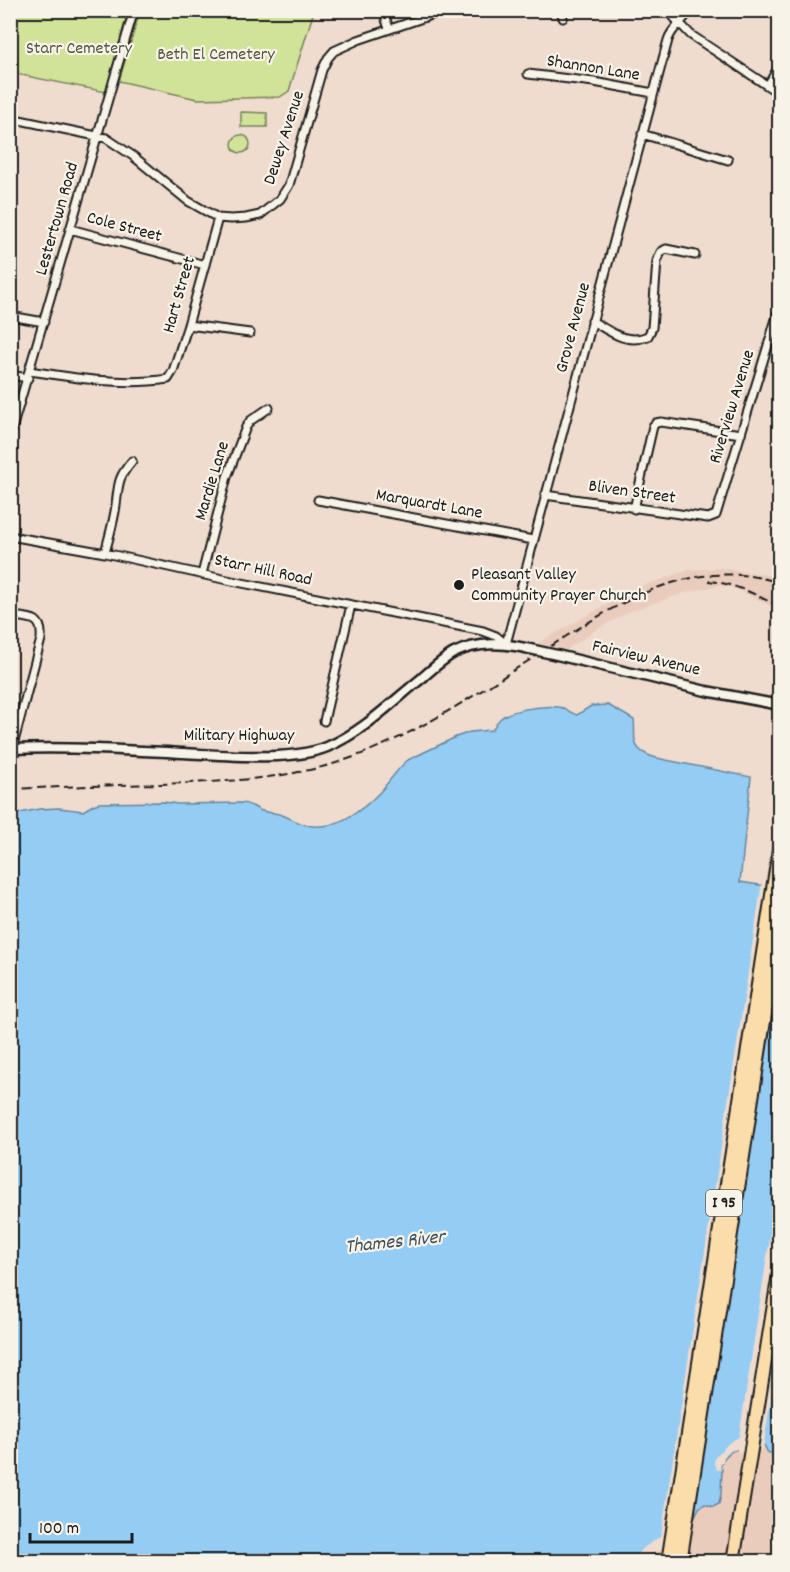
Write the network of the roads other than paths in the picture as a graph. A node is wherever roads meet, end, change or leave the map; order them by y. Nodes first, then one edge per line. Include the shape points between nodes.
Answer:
1 (134, 10) edge
2 (383, 10) edge
3 (446, 10) edge
4 (667, 10) edge
5 (685, 10) edge
6 (690, 10) edge
7 (678, 23) junction
8 (389, 29) junction
9 (780, 65) edge
10 (528, 74) dead end
11 (768, 86) junction
12 (653, 93) junction
13 (780, 94) edge
14 (10, 118) edge
15 (642, 134) junction
16 (97, 135) junction
17 (728, 160) dead end
18 (218, 218) junction
19 (70, 229) junction
20 (695, 255) dead end
21 (205, 265) junction
22 (780, 306) edge
23 (10, 316) edge
24 (592, 321) junction
25 (44, 322) junction
26 (188, 325) junction
27 (250, 333) dead end
28 (29, 374) junction
29 (10, 375) edge
30 (269, 408) dead end
31 (12, 426) edge
32 (741, 434) junction
33 (10, 436) edge
34 (132, 461) dead end
35 (545, 495) junction
36 (318, 500) dead end
37 (634, 509) junction
38 (715, 516) joint
39 (10, 536) edge
40 (534, 540) junction
41 (105, 553) junction
42 (202, 574) junction
43 (351, 605) junction
44 (10, 616) edge
45 (506, 644) junction
46 (780, 705) edge
47 (324, 720) dead end
48 (11, 749) edge
49 (780, 844) edge
50 (780, 918) edge
51 (780, 1267) edge
52 (668, 1562) edge
53 (680, 1562) edge
54 (733, 1562) edge

1 - 16 street, Lestertown Road
2 - 8 street
3 - 8 street, Dewey Avenue
4 - 7 street
5 - 7 street
6 - 7 street
7 - 11 street
7 - 12 street, Grove Avenue via 669,35
8 - 18 street, Dewey Avenue via 334,51 328,58 289,185 280,199 260,214
9 - 11 street
10 - 12 street, Shannon Lane
11 - 13 street
12 - 15 street, Grove Avenue
14 - 16 street
15 - 17 street
15 - 24 street, Grove Avenue
16 - 18 street via 133,156 188,201
16 - 19 street, Lestertown Road
18 - 21 street, Hart Street
19 - 21 street, Cole Street
19 - 25 street, Lestertown Road
20 - 24 street via 666,249 661,252 648,336 619,337
21 - 26 street, Hart Street
22 - 32 street, Riverview Avenue
23 - 25 street
24 - 35 street, Grove Avenue
25 - 28 street, Lestertown Road
26 - 27 street
26 - 28 street, Hart Street via 168,379 127,382
28 - 29 street
28 - 31 street, Lestertown Road
30 - 42 street, Mardie Lane via 246,427 225,485
31 - 33 street, Lestertown Road
32 - 37 street via 656,423
32 - 38 street, Riverview Avenue
34 - 41 street via 118,486
35 - 37 street, Bliven Street
35 - 40 street, Grove Avenue
36 - 40 street, Marquardt Lane
37 - 38 street, Bliven Street
39 - 41 street, Starr Hill Road
40 - 45 street, Grove Avenue
41 - 42 street, Starr Hill Road
42 - 43 street, Starr Hill Road
43 - 45 street, Starr Hill Road via 483,631
43 - 47 street
44 - 48 street via 31,618 42,631
45 - 46 street, Fairview Avenue, bridge
45 - 48 street, Military Highway via 454,653 368,723 341,741 312,752 259,756
49 - 52 highway, I 95
50 - 53 highway
51 - 54 highway

